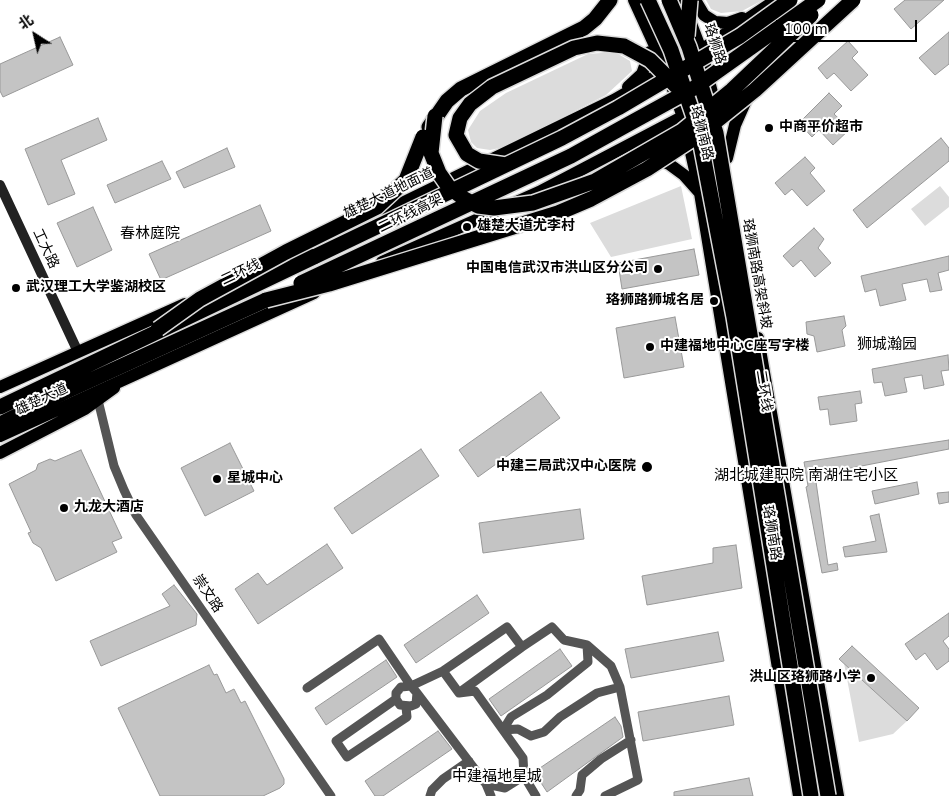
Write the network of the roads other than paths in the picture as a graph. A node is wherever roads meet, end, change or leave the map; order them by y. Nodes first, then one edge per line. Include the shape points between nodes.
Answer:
1 (610, 0) edge
2 (634, 0) edge
3 (648, 0) edge
4 (669, 0) edge
5 (682, 0) edge
6 (690, 0) edge
7 (695, 0) edge
8 (790, 0) edge
9 (818, 0) edge
10 (827, 0) edge
11 (849, 0) edge
12 (853, 0) edge
13 (774, 1) edge
14 (650, 35) junction
15 (686, 40) junction
16 (701, 50) junction
17 (768, 64) junction
18 (666, 70) junction
19 (714, 98) junction
20 (614, 100) junction
21 (687, 111) junction
22 (435, 116) junction
23 (608, 157) junction
24 (727, 158) junction
25 (501, 167) junction
26 (0, 187) edge
27 (700, 193) junction
28 (266, 300) junction
29 (158, 329) junction
30 (78, 352) junction
31 (0, 386) edge
32 (97, 396) junction
33 (0, 407) edge
34 (0, 424) edge
35 (0, 436) edge
36 (0, 453) edge
37 (587, 645) junction
38 (522, 647) junction
39 (443, 671) junction
40 (620, 687) junction
41 (306, 688) dead end
42 (414, 690) junction
43 (459, 693) junction
44 (396, 699) junction
45 (406, 707) junction
46 (503, 730) junction
47 (631, 740) junction
48 (469, 761) junction
49 (524, 776) junction
50 (486, 784) junction
51 (508, 792) edge
52 (331, 796) edge
53 (430, 796) edge
54 (491, 796) edge
55 (536, 796) edge
56 (576, 796) edge
57 (605, 796) edge
58 (799, 796) edge
59 (811, 796) edge
60 (828, 796) edge
61 (838, 796) edge

1 - 22 highway via 584,28 461,89
2 - 14 main road
3 - 21 highway, 二环线, bridge via 671,50
4 - 15 highway, 珞狮南路高架斜坡, bridge
5 - 16 main road, 珞狮路
6 - 15 highway, bridge
7 - 13 main road via 704,15 715,22 728,23
8 - 25 highway, 二环线, bridge via 685,71 562,138
9 - 28 highway, 二环线高架, bridge via 694,88 610,135
10 - 22 highway, bridge via 732,90 682,131 595,181 533,203 494,208 478,206 448,186 431,153
11 - 17 main road
12 - 28 highway, bridge via 755,90 699,135 647,169 590,199 558,213 329,284
13 - 16 main road, 雄楚大道地面道
14 - 18 main road
14 - 20 main road via 647,65
15 - 60 highway, 珞狮南路高架斜坡, bridge via 716,133
16 - 18 main road, 雄楚大道地面道
16 - 19 main road, 珞狮路
17 - 19 main road
17 - 24 main road via 741,110
18 - 20 main road, 雄楚大道地面道
18 - 21 main road, 珞狮南路
19 - 21 main road
19 - 24 main road, 珞狮南路
20 - 30 main road, 雄楚大道地面道 via 294,257
21 - 23 main road
21 - 25 highway, bridge via 661,70 637,51 611,43 574,48 492,88 470,104 460,118 456,135 467,154
21 - 27 main road, 珞狮南路
21 - 59 highway, 二环线, bridge via 698,129 735,326
22 - 29 highway, bridge via 406,180 377,207 200,299
23 - 27 main road via 649,155 684,175
23 - 32 main road via 539,192 127,377
24 - 61 main road, 珞狮南路
25 - 29 highway, 二环线, bridge
26 - 30 street, 工大路
27 - 58 main road, 珞狮南路
28 - 34 highway, 二环线高架
29 - 33 highway, 二环线
30 - 31 main road, 雄楚大道地面道
32 - 35 main road, 雄楚大道
32 - 36 main road
32 - 52 street, 崇文路 via 114,466 136,514
37 - 38 street via 564,640 552,627
37 - 40 street via 611,666
37 - 46 street via 588,662 547,695 511,717
38 - 39 street via 507,627
38 - 43 street
39 - 42 street
39 - 43 street
40 - 46 street via 597,693 560,717 544,732 531,736 518,730
40 - 47 street
41 - 42 street via 380,639
42 - 44 street via 401,687
42 - 45 street via 416,704
42 - 48 street
43 - 46 street via 474,691
44 - 45 street
44 - 45 street via 336,741 347,756 407,717
46 - 49 street via 523,758
47 - 56 street via 582,775
47 - 57 street via 638,780
48 - 50 street
48 - 53 street via 443,779
49 - 51 street
49 - 55 street
50 - 51 street
50 - 54 street

